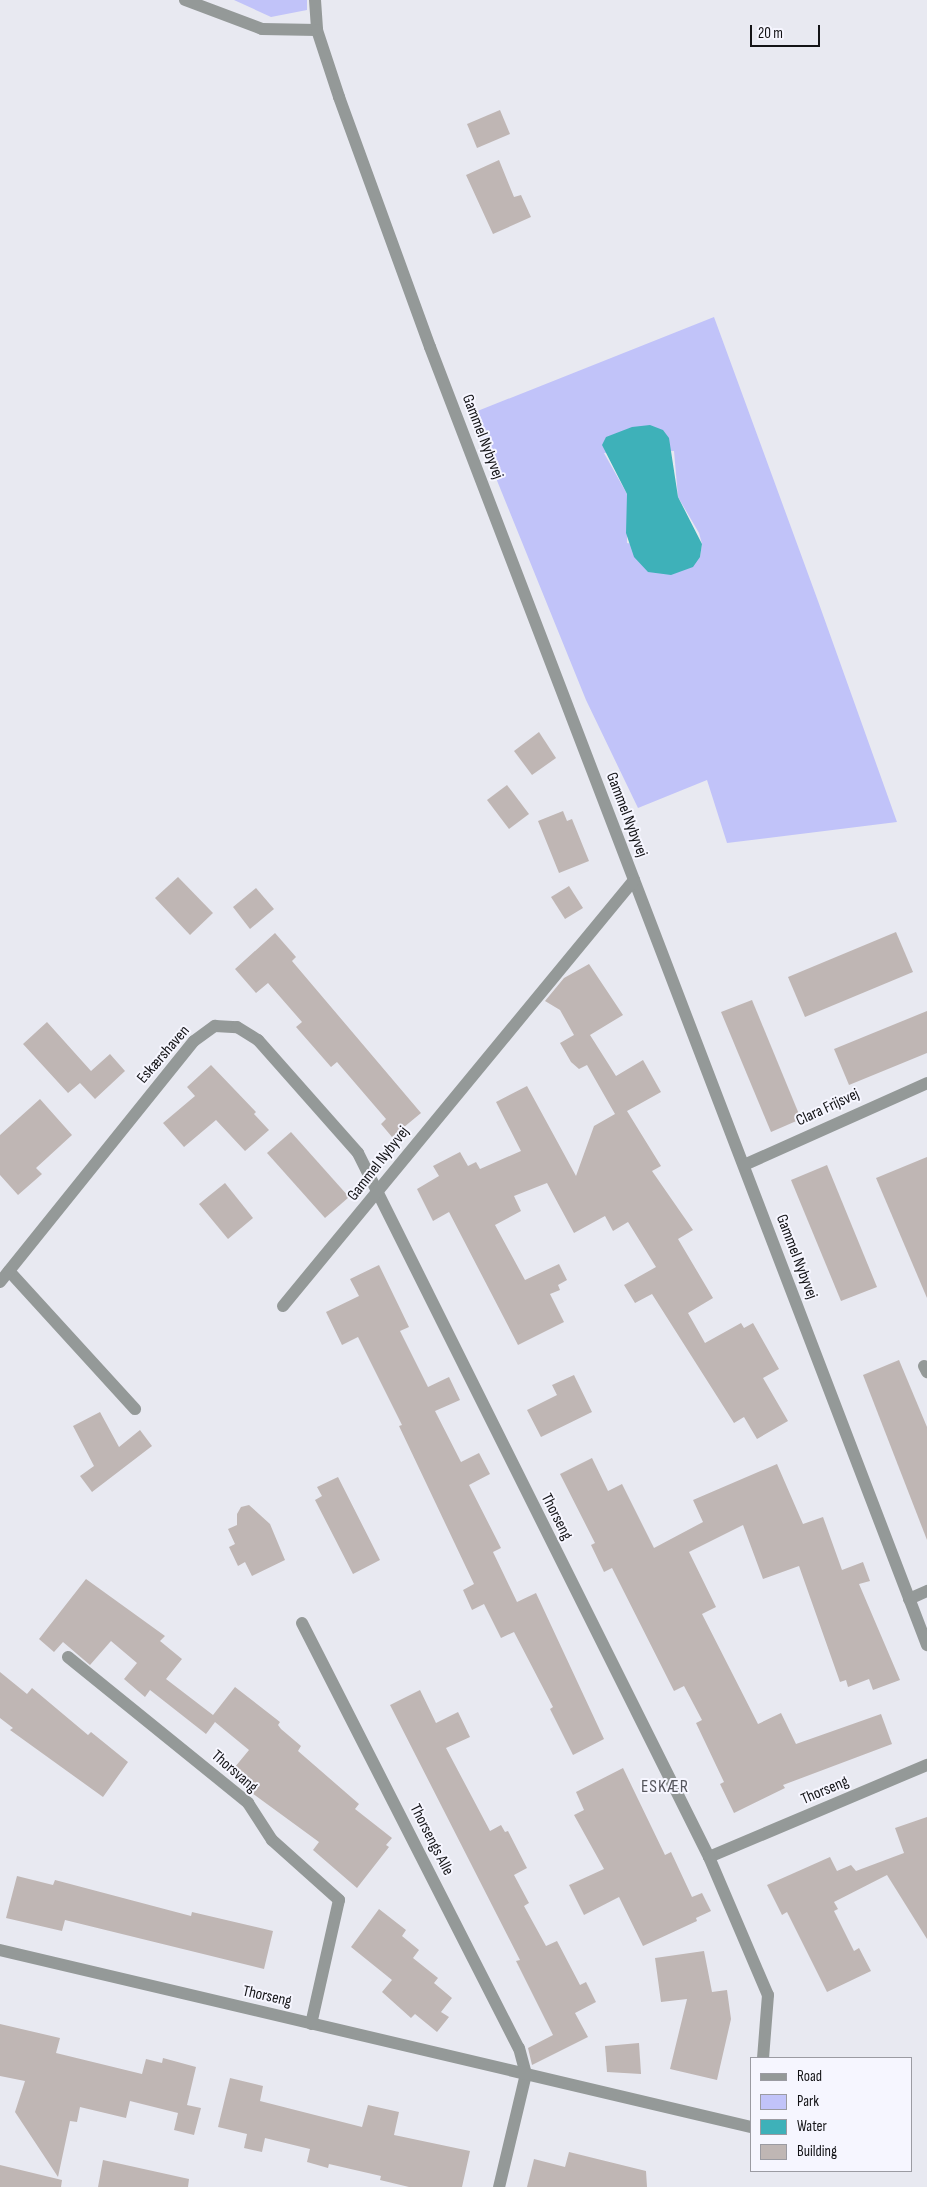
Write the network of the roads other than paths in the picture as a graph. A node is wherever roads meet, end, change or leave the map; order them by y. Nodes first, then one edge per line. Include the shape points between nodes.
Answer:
1 (185, 0) edge
2 (315, 0) edge
3 (317, 30) junction
4 (634, 880) junction
5 (927, 1083) edge
6 (744, 1165) junction
7 (375, 1192) junction
8 (9, 1271) junction
9 (0, 1282) edge
10 (283, 1306) dead end
11 (135, 1409) dead end
12 (927, 1591) edge
13 (909, 1599) junction
14 (302, 1623) dead end
15 (927, 1645) edge
16 (68, 1656) dead end
17 (927, 1765) edge
18 (709, 1857) junction
19 (0, 1950) edge
20 (311, 2024) junction
21 (763, 2057) edge
22 (526, 2074) junction
23 (750, 2127) edge
24 (499, 2187) edge

1 - 3 street via 262,30
2 - 3 street, Gammel Nybyvej
3 - 4 street, Gammel Nybyvej via 430,347
4 - 6 street, Gammel Nybyvej
4 - 7 street, Gammel Nybyvej
5 - 6 street, Clara Frijsvej
6 - 13 street, Gammel Nybyvej
7 - 8 street, Eskærshaven via 358,1153 258,1040 237,1027 215,1026 194,1041
7 - 10 street, Gammel Nybyvej
7 - 18 street, Thorseng
8 - 9 street, Eskærshaven
8 - 11 street
12 - 13 street
13 - 15 street, Gammel Nybyvej
14 - 22 street, Thorsengs Alle via 519,2048
16 - 20 street, Thorsvang via 248,1803 272,1840 339,1900
17 - 18 street, Thorseng
18 - 21 street, Thorseng via 768,1995
19 - 20 street, Thorseng
20 - 22 street, Thorseng
22 - 23 street, Thorseng
22 - 24 street

